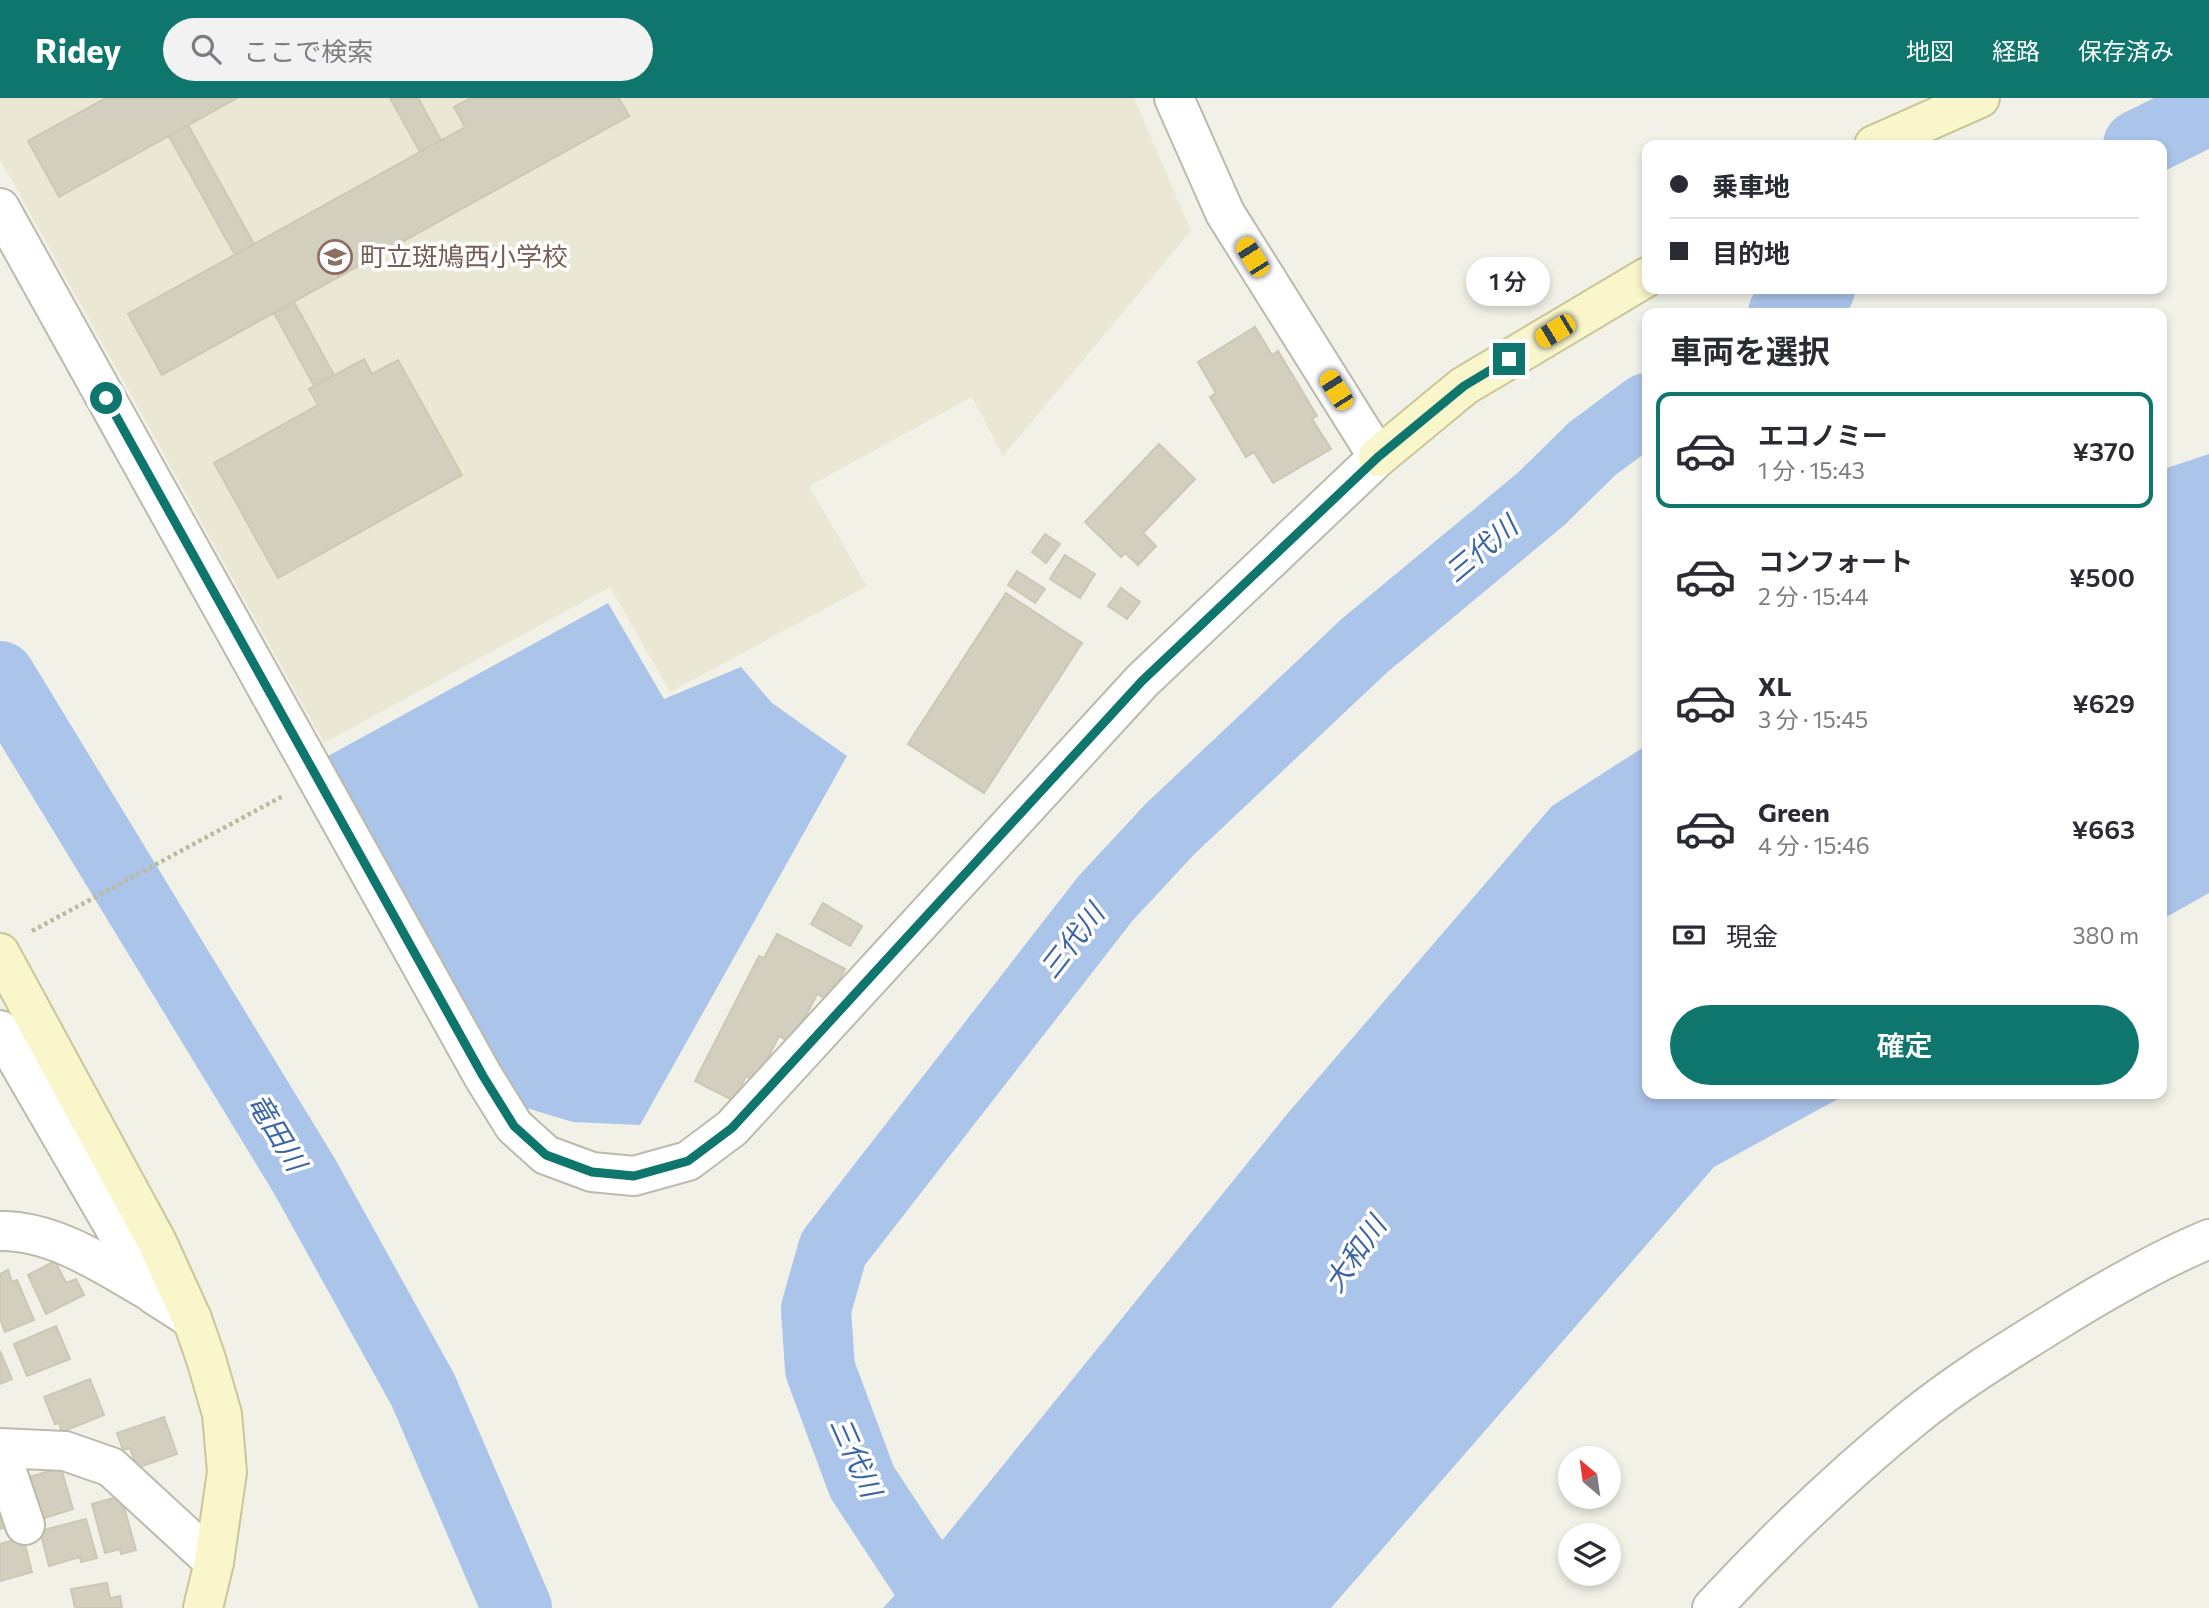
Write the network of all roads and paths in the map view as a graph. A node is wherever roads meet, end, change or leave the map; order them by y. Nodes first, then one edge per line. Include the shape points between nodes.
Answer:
1 (1174, 98) edge
2 (1980, 98) edge
3 (1885, 140) edge
4 (0, 208) edge
5 (1642, 280) edge
6 (1378, 457) junction
7 (317, 777) junction
8 (12, 944) edge
9 (0, 1030) edge
10 (0, 1231) edge
11 (2209, 1239) edge
12 (153, 1294) junction
13 (192, 1319) junction
14 (0, 1450) edge
15 (25, 1525) dead end
16 (214, 1562) junction
17 (202, 1608) edge
18 (1712, 1608) edge

1 - 6 street via 1225,213
2 - 3 street
4 - 7 street
5 - 6 street via 1464,386
6 - 7 street via 1142,681 732,1128 688,1161 634,1176 592,1172 546,1155 514,1126
7 - 8 path
8 - 13 street
9 - 12 street
10 - 12 street via 77,1249
11 - 18 street via 2087,1301 1915,1416 1836,1484
12 - 13 street
13 - 16 street via 222,1414 227,1472
14 - 15 street
14 - 16 street via 65,1451 111,1467
16 - 17 street

